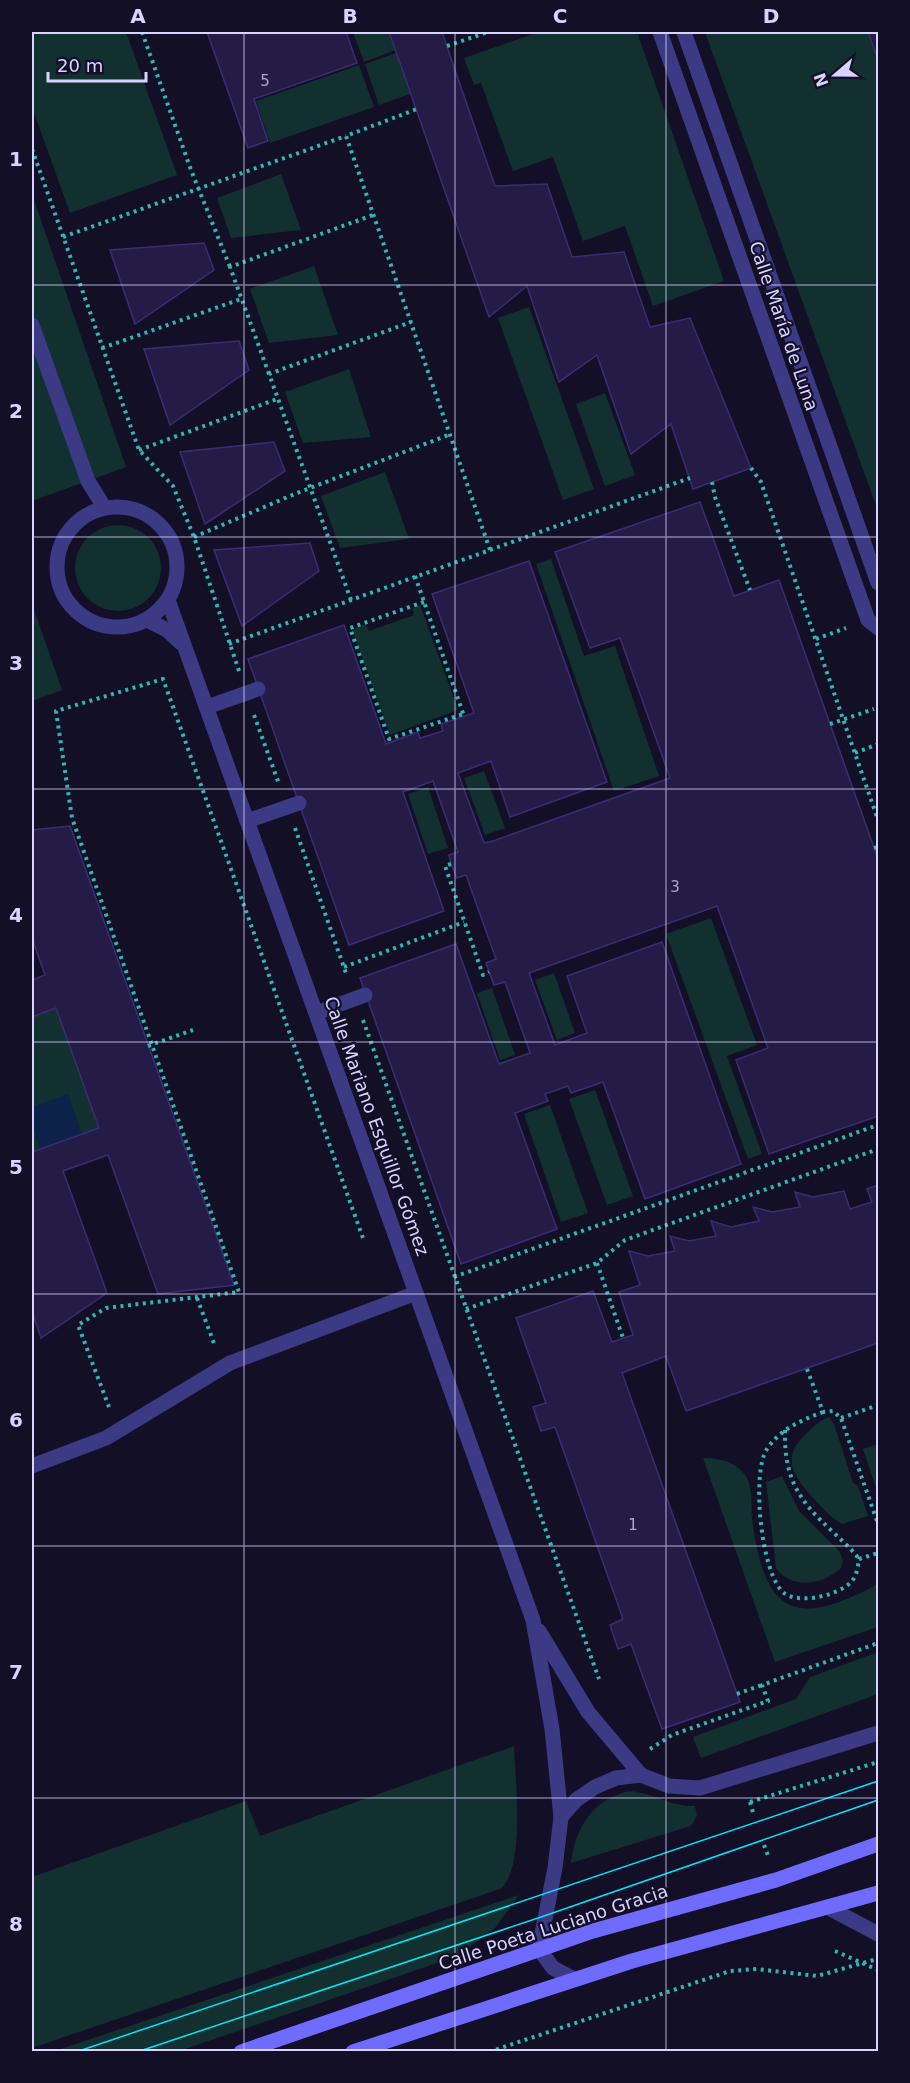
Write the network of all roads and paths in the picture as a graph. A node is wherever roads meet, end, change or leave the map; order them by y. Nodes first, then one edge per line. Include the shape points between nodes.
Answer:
1 (142, 32) edge
2 (488, 32) edge
3 (660, 32) edge
4 (684, 32) edge
5 (447, 46) dead end
6 (417, 109) dead end
7 (346, 136) junction
8 (32, 148) edge
9 (198, 189) junction
10 (373, 215) junction
11 (63, 237) junction
12 (230, 267) junction
13 (241, 299) junction
14 (411, 322) junction
15 (32, 325) edge
16 (102, 348) junction
17 (269, 374) junction
18 (277, 399) junction
19 (451, 434) junction
20 (139, 450) junction
21 (751, 468) dead end
22 (690, 478) dead end
23 (712, 482) dead end
24 (310, 488) junction
25 (104, 507) junction
26 (194, 537) junction
27 (490, 550) junction
28 (415, 576) junction
29 (879, 583) edge
30 (750, 590) dead end
31 (168, 600) junction
32 (351, 600) junction
33 (424, 602) junction
34 (147, 620) junction
35 (847, 628) dead end
36 (879, 628) edge
37 (816, 639) junction
38 (184, 646) junction
39 (258, 689) dead end
40 (207, 707) junction
41 (874, 709) dead end
42 (843, 720) junction
43 (830, 724) dead end
44 (879, 744) edge
45 (855, 753) junction
46 (299, 803) dead end
47 (879, 820) edge
48 (247, 821) junction
49 (451, 864) dead end
50 (464, 922) junction
51 (344, 967) dead end
52 (489, 972) dead end
53 (365, 995) dead end
54 (316, 1013) junction
55 (193, 1030) dead end
56 (151, 1045) junction
57 (879, 1125) edge
58 (879, 1149) edge
59 (364, 1241) dead end
60 (597, 1263) junction
61 (454, 1277) dead end
62 (416, 1293) junction
63 (197, 1298) junction
64 (623, 1338) dead end
65 (216, 1350) dead end
66 (807, 1369) dead end
67 (106, 1399) dead end
68 (879, 1405) edge
69 (823, 1412) junction
70 (841, 1418) junction
71 (785, 1429) junction
72 (32, 1466) edge
73 (879, 1524) edge
74 (879, 1553) edge
75 (859, 1559) junction
76 (533, 1620) junction
77 (879, 1643) edge
78 (762, 1685) junction
79 (603, 1687) dead end
80 (737, 1694) dead end
81 (879, 1732) edge
82 (644, 1746) dead end
83 (879, 1762) edge
84 (640, 1775) junction
85 (747, 1793) dead end
86 (750, 1802) junction
87 (754, 1815) dead end
88 (561, 1817) junction
89 (879, 1845) edge
90 (879, 1893) edge
91 (829, 1908) junction
92 (879, 1934) edge
93 (539, 1949) junction
94 (835, 1951) dead end
95 (879, 1959) edge
96 (863, 1964) junction
97 (879, 1970) edge
98 (574, 1979) junction
99 (241, 2052) edge
100 (353, 2052) edge
101 (489, 2052) edge

1 - 9 path
2 - 5 path
3 - 36 street, Calle María de Luna via 868,620
4 - 29 street, Calle María de Luna
6 - 7 path
7 - 9 path
7 - 10 path
8 - 11 path
9 - 11 path
9 - 12 path
10 - 12 path
10 - 14 path
11 - 16 path
12 - 13 path
13 - 16 path
13 - 17 path
14 - 17 path
14 - 19 path
15 - 25 street via 88,481
16 - 20 path
17 - 18 path
18 - 20 path
18 - 24 path
19 - 24 path
19 - 27 path
20 - 26 path via 174,486
21 - 37 path via 761,483
22 - 27 path
23 - 30 path
24 - 26 path
24 - 32 path
25 - 31 street via 134,510 160,525 171,541 177,561 176,581
25 - 34 street via 84,515 69,529 59,548 56,568 60,589 70,607 87,620 106,627 127,627
26 - 32 path via 229,644
27 - 28 path
28 - 32 path
28 - 33 path
31 - 34 street
31 - 38 street, Calle Mariano Esquillor Gómez
33 - 33 path via 350,628 388,739 464,715
34 - 38 street, Calle Mariano Esquillor Gómez via 167,630
35 - 37 path
37 - 42 path
38 - 40 street, Calle Mariano Esquillor Gómez
39 - 40 street
40 - 48 street, Calle Mariano Esquillor Gómez
41 - 42 path
42 - 43 path
42 - 45 path
44 - 45 path
45 - 47 path
46 - 48 street
48 - 54 street, Calle Mariano Esquillor Gómez
49 - 50 path via 445,866
50 - 51 path
50 - 52 path via 483,975
53 - 54 street
54 - 62 street, Calle Mariano Esquillor Gómez
55 - 56 path
56 - 59 path via 72,818 56,711 163,679
56 - 63 path via 239,1292
57 - 61 path
58 - 60 path via 625,1240
60 - 64 path
60 - 79 path via 466,1309
62 - 72 street via 230,1363 106,1438
62 - 76 street, Calle Mariano Esquillor Gómez
63 - 65 path
63 - 67 path via 106,1308 78,1325
66 - 69 path
68 - 70 path
69 - 70 path via 833,1411
69 - 71 path
70 - 73 path
71 - 75 path via 793,1485 804,1503
71 - 75 path via 766,1450 759,1473 766,1555 774,1580 784,1593 793,1597 818,1597 852,1580
74 - 75 path
76 - 84 street, Calle Mariano Esquillor Gómez via 588,1712
76 - 88 street, Calle Mariano Esquillor Gómez via 552,1729
77 - 78 path
78 - 80 path
78 - 82 path via 768,1701 672,1735 651,1749
81 - 84 street via 700,1788 669,1786
83 - 86 path
84 - 88 street via 616,1778 595,1787
85 - 86 path
86 - 87 path
88 - 93 street, Calle Mariano Esquillor Gómez
89 - 93 main road, Calle Poeta Luciano Gracia via 776,1880
90 - 91 main road
91 - 92 street
91 - 98 main road
93 - 98 street via 553,1968
93 - 99 main road, Calle Poeta Luciano Gracia
94 - 96 path
95 - 96 path
96 - 97 path
96 - 101 path via 817,1976 769,1970 730,1971
98 - 100 main road

